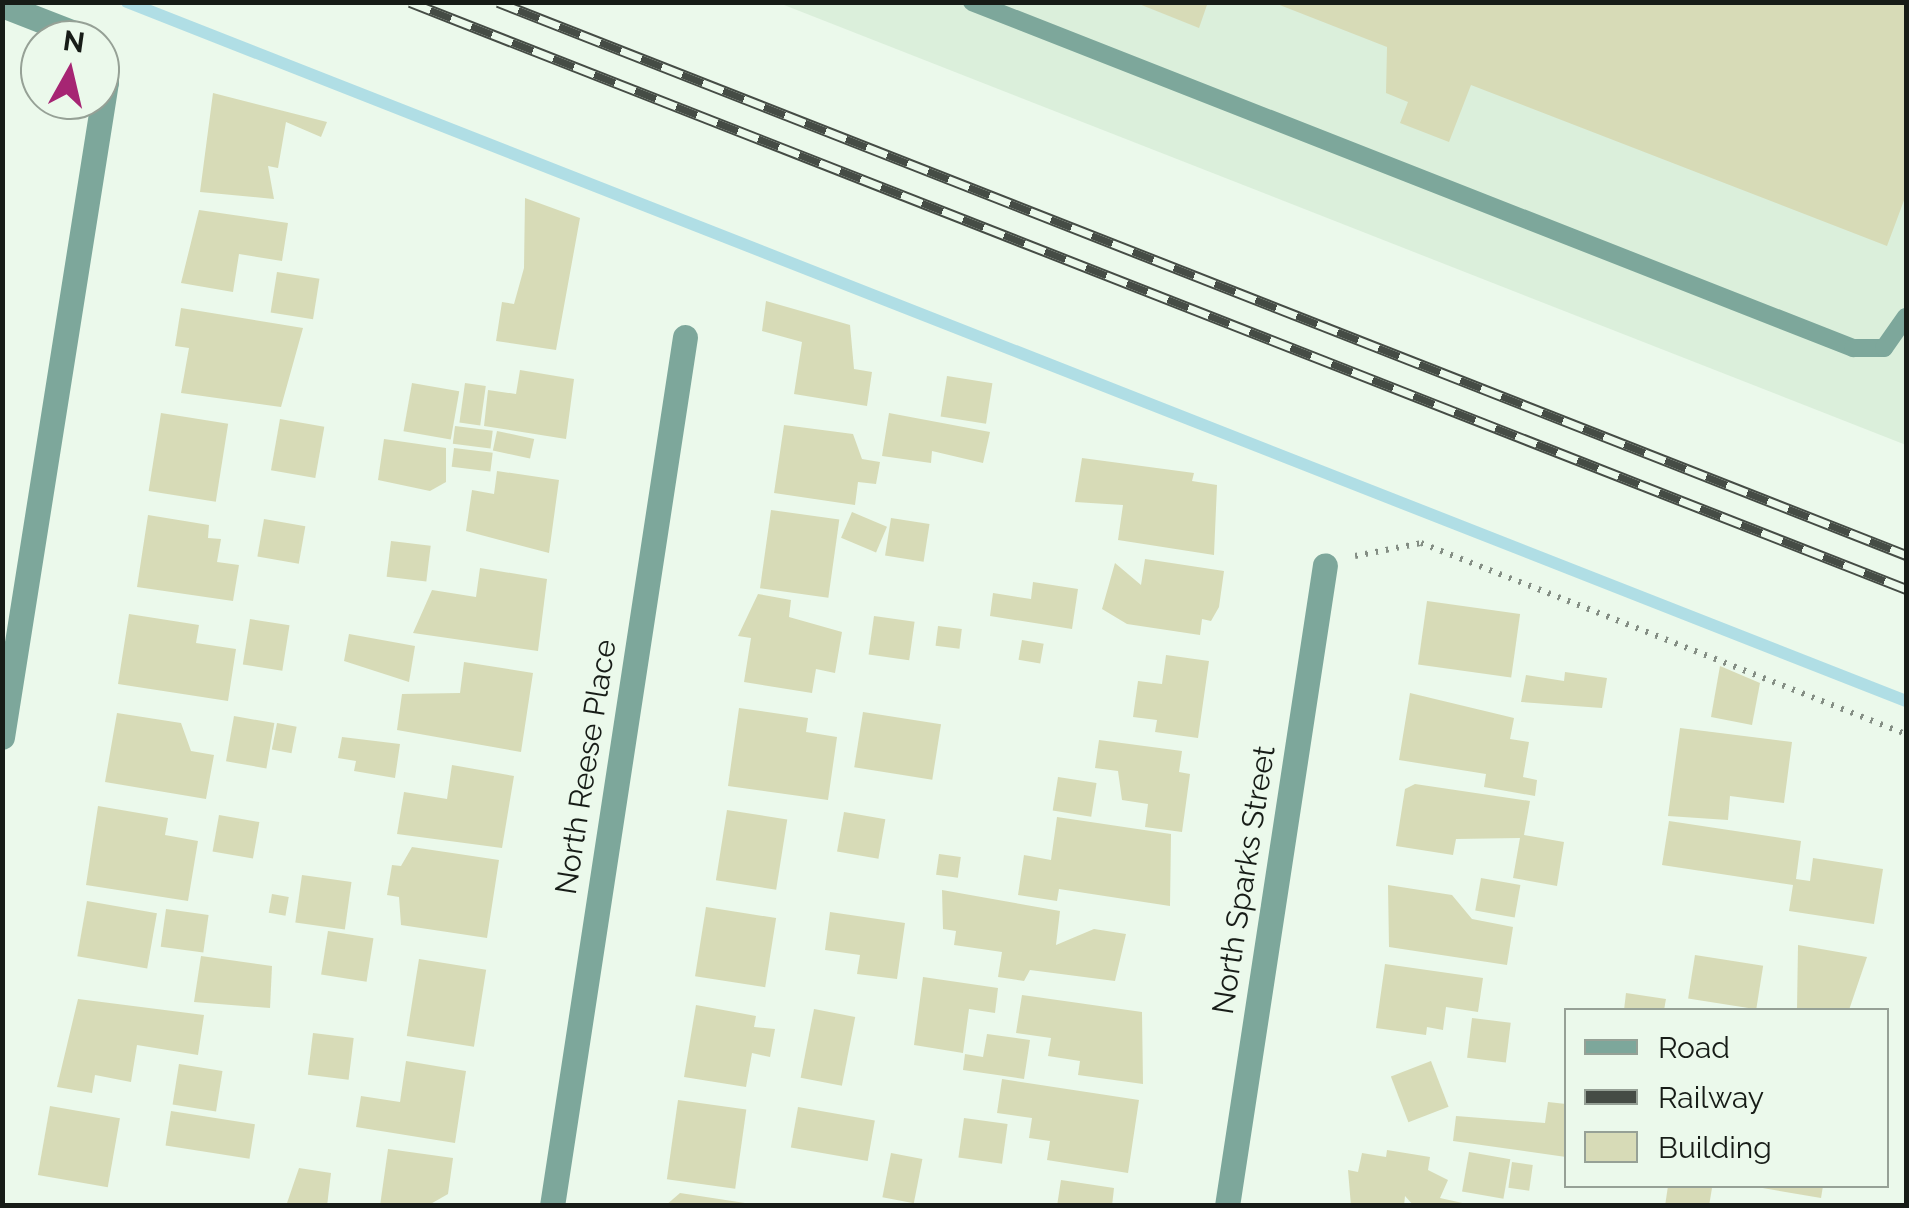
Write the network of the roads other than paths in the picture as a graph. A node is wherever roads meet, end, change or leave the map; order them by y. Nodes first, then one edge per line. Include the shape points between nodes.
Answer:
1 (972, 2) edge
2 (2, 5) edge
3 (41, 20) edge
4 (100, 120) edge
5 (1906, 317) edge
6 (685, 338) dead end
7 (1325, 565) road end
8 (2, 737) edge
9 (552, 1206) edge
10 (1227, 1206) edge

1 - 5 lane via 1852,348 1884,348
2 - 3 street
4 - 8 street
6 - 9 street, North Reese Place
7 - 10 street, North Sparks Street

